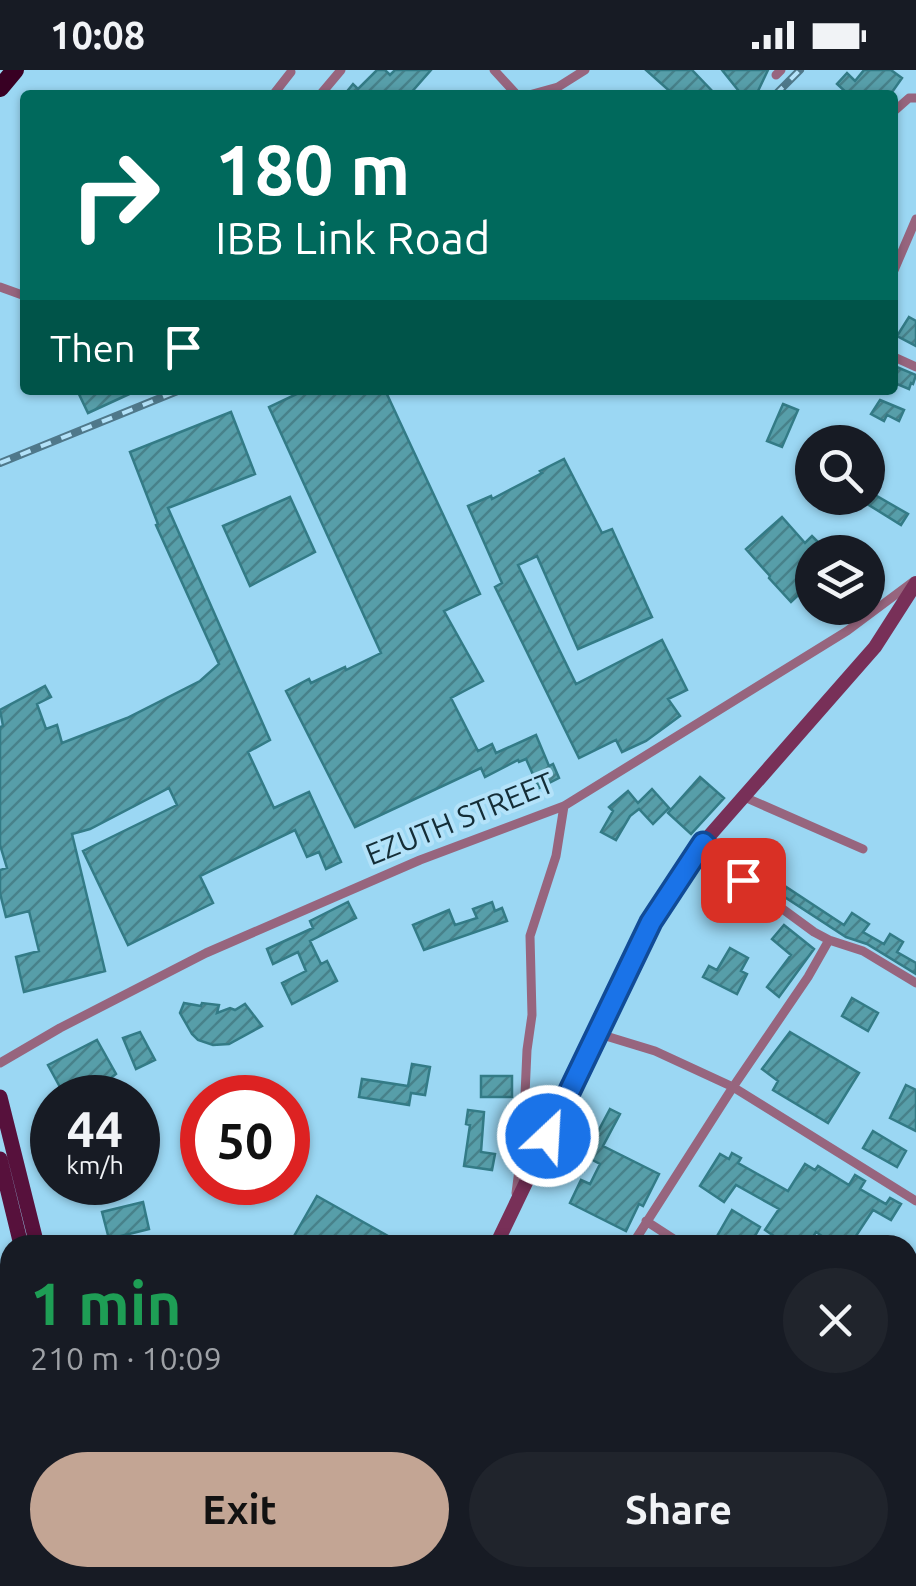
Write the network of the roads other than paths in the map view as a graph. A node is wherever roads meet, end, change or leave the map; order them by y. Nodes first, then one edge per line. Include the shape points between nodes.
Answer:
1 (16, 70) edge
2 (341, 70) edge
3 (494, 70) edge
4 (586, 70) edge
5 (0, 88) edge
6 (324, 90) edge
7 (512, 90) edge
8 (547, 90) edge
9 (916, 220) edge
10 (898, 262) edge
11 (916, 581) edge
12 (742, 796) junction
13 (564, 806) junction
14 (703, 843) junction
15 (863, 849) dead end
16 (829, 940) junction
17 (916, 982) edge
18 (596, 1033) junction
19 (0, 1063) edge
20 (734, 1087) junction
21 (0, 1097) edge
22 (0, 1159) edge
23 (916, 1201) edge
24 (515, 1204) junction
25 (646, 1222) junction
26 (19, 1235) edge
27 (34, 1235) edge
28 (501, 1235) edge
29 (638, 1235) edge
30 (666, 1235) edge

1 - 5 highway
2 - 6 street
3 - 7 street
4 - 8 street
9 - 10 street
11 - 12 main road via 876,647
11 - 13 street, EZUTH STREET via 847,632
12 - 14 main road
12 - 15 street
13 - 19 street, EZUTH STREET via 206,953
13 - 24 street via 530,936 532,1015
14 - 16 street
14 - 18 main road via 651,922
16 - 17 street
16 - 20 street
18 - 20 street via 655,1050
18 - 24 main road
20 - 23 street
20 - 25 street
21 - 27 main road
22 - 26 main road
24 - 28 main road
25 - 29 street
25 - 30 street

